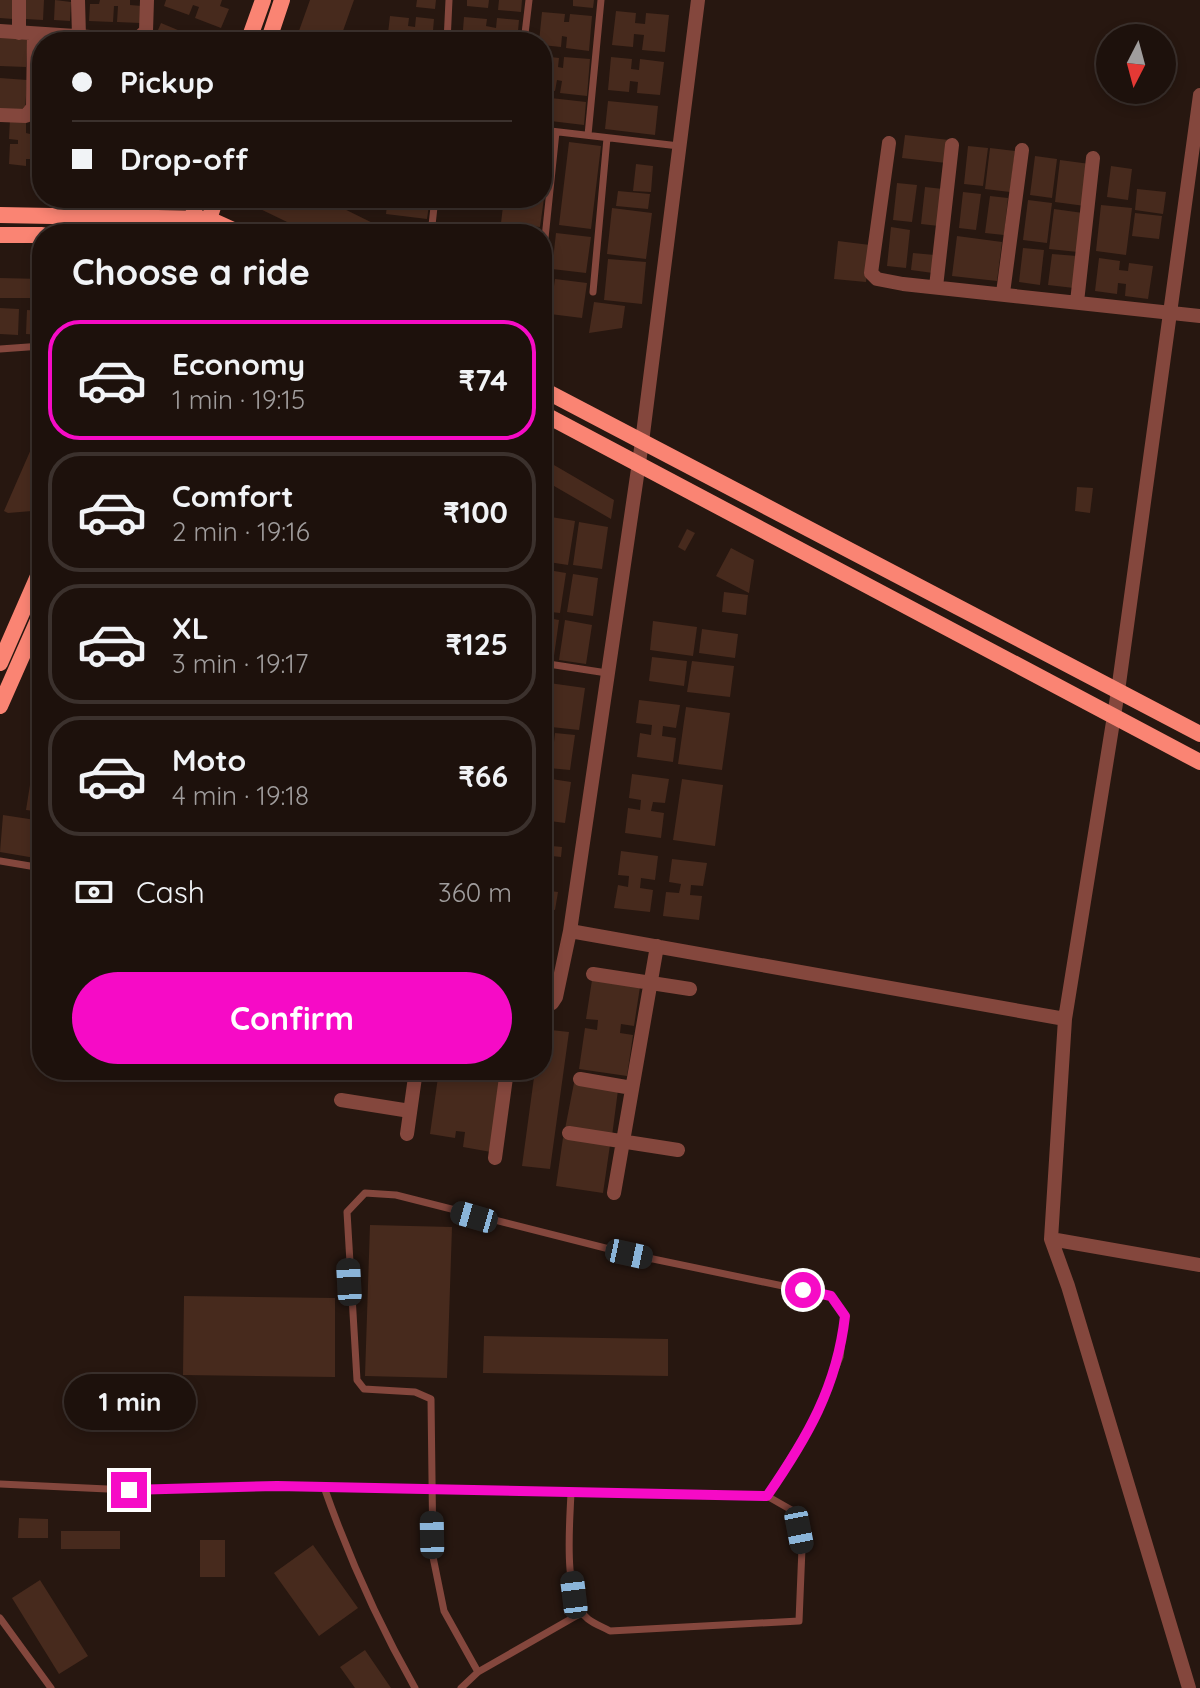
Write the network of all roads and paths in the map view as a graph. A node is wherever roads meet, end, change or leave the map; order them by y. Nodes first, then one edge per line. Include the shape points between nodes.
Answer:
1 (19, 0) edge
2 (78, 0) edge
3 (147, 0) edge
4 (263, 0) edge
5 (282, 0) edge
6 (449, 0) edge
7 (529, 0) edge
8 (601, 0) edge
9 (698, 0) edge
10 (0, 31) edge
11 (79, 32) edge
12 (145, 32) edge
13 (252, 32) edge
14 (271, 32) edge
15 (447, 32) edge
16 (525, 32) edge
17 (26, 33) junction
18 (32, 33) edge
19 (32, 73) edge
20 (1200, 95) edge
21 (32, 111) edge
22 (0, 115) edge
23 (552, 131) edge
24 (556, 132) junction
25 (588, 135) junction
26 (607, 138) junction
27 (889, 143) dead end
28 (952, 145) dead end
29 (680, 146) junction
30 (1022, 150) dead end
31 (1093, 158) dead end
32 (552, 171) edge
33 (0, 215) edge
34 (155, 224) edge
35 (0, 235) edge
36 (32, 235) edge
37 (936, 287) junction
38 (593, 292) dead end
39 (1003, 293) junction
40 (1077, 302) junction
41 (1169, 313) junction
42 (1200, 316) edge
43 (32, 347) edge
44 (0, 349) edge
45 (552, 394) edge
46 (552, 418) edge
47 (642, 442) junction
48 (639, 465) junction
49 (32, 590) edge
50 (32, 634) edge
51 (0, 663) edge
52 (552, 665) edge
53 (608, 673) junction
54 (1118, 691) junction
55 (0, 706) edge
56 (1114, 716) junction
57 (1200, 734) edge
58 (1200, 762) edge
59 (0, 861) edge
60 (32, 866) edge
61 (570, 931) junction
62 (657, 946) junction
63 (593, 974) dead end
64 (651, 983) junction
65 (690, 989) dead end
66 (552, 1003) edge
67 (1065, 1019) junction
68 (580, 1079) dead end
69 (415, 1080) edge
70 (506, 1080) edge
71 (632, 1088) junction
72 (341, 1100) dead end
73 (410, 1111) junction
74 (569, 1133) dead end
75 (407, 1134) dead end
76 (623, 1140) junction
77 (678, 1150) dead end
78 (495, 1158) dead end
79 (614, 1193) dead end
80 (1051, 1239) junction
81 (1200, 1265) edge
82 (0, 1484) edge
83 (324, 1487) junction
84 (431, 1489) junction
85 (571, 1492) junction
86 (767, 1496) junction
87 (583, 1612) junction
88 (0, 1618) edge
89 (1200, 1667) edge
90 (478, 1672) junction
91 (1190, 1679) edge
92 (51, 1688) edge
93 (415, 1688) edge
94 (461, 1688) edge

1 - 17 street
2 - 11 street
3 - 12 street
4 - 13 street
5 - 14 street
6 - 15 lane
7 - 16 lane
8 - 25 lane
9 - 29 street
10 - 17 street
17 - 18 street
17 - 19 street
20 - 41 street
21 - 22 street via 26,116
23 - 24 lane
24 - 25 lane
24 - 32 lane
25 - 26 lane
26 - 29 lane
26 - 38 lane
27 - 37 street via 871,273 877,279
28 - 37 street
29 - 47 street
30 - 39 street
31 - 40 street
33 - 34 street
35 - 36 street
37 - 39 street
39 - 40 street
40 - 41 street
41 - 42 street
41 - 54 street
43 - 44 lane
45 - 47 street
46 - 48 street
47 - 48 street
47 - 54 street
48 - 53 street
48 - 56 street
49 - 51 street
50 - 55 street
52 - 53 lane
53 - 61 street
54 - 56 street
54 - 57 street
56 - 58 street
56 - 67 street
59 - 60 lane
61 - 62 street
61 - 66 street
62 - 64 street
62 - 67 street
63 - 64 street
64 - 65 street
64 - 71 street
67 - 80 street
68 - 71 street
69 - 73 street
70 - 78 street
71 - 76 street
72 - 73 street
73 - 75 street
74 - 76 street
76 - 77 street
76 - 79 street
80 - 81 street
80 - 91 street
82 - 83 lane via 129,1490
83 - 84 lane
83 - 93 lane via 350,1561
84 - 85 lane
84 - 86 lane via 431,1399 415,1392 364,1389 357,1380 347,1212 365,1193 396,1195 615,1251 831,1296 845,1316 840,1357 816,1417
84 - 90 lane via 433,1557 444,1611
85 - 86 lane
85 - 87 lane via 569,1556 574,1595
86 - 87 lane via 795,1512 802,1548 799,1621 610,1631
87 - 90 lane
88 - 92 lane
89 - 91 street
90 - 94 lane

